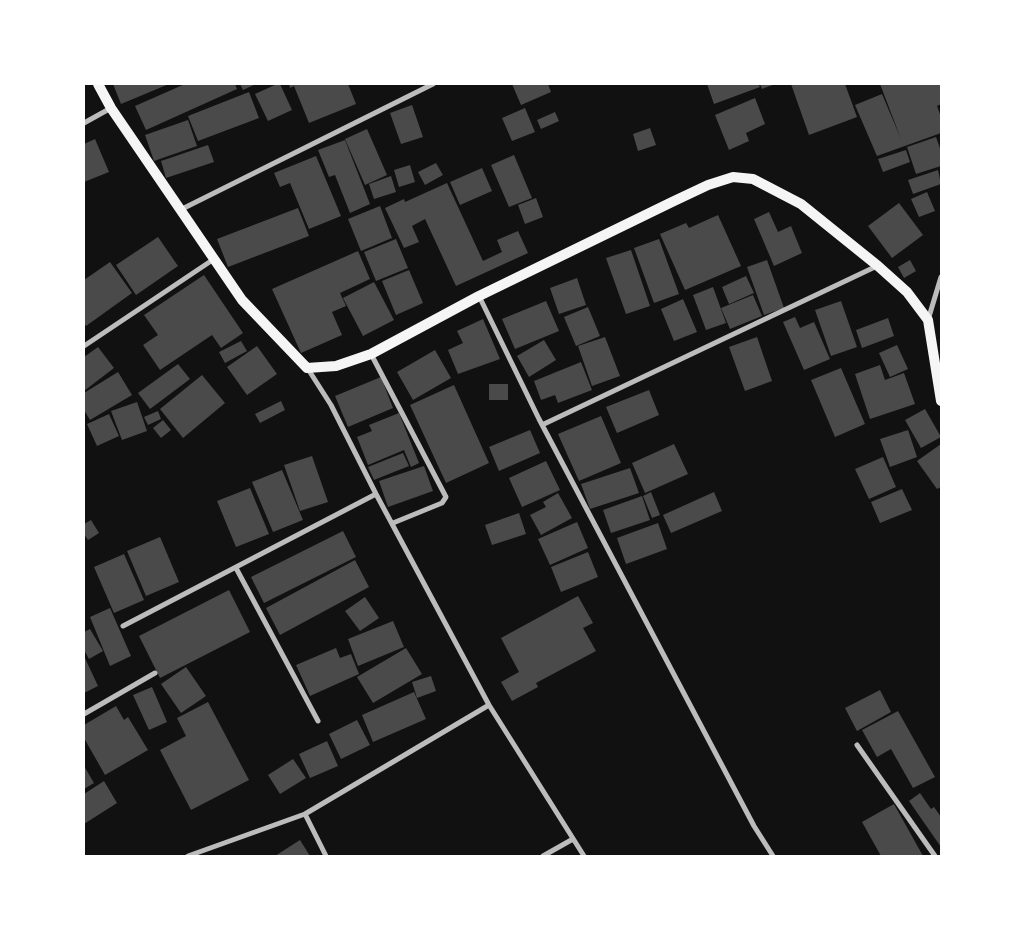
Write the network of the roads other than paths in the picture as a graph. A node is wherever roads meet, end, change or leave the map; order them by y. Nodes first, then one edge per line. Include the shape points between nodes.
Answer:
1 (98, 84) edge
2 (433, 84) edge
3 (111, 108) junction
4 (84, 123) edge
5 (180, 210) junction
6 (214, 259) junction
7 (878, 266) junction
8 (941, 276) edge
9 (478, 296) junction
10 (928, 320) junction
11 (84, 346) edge
12 (371, 354) junction
13 (307, 368) junction
14 (939, 374) edge
15 (941, 401) edge
16 (544, 424) junction
17 (376, 494) junction
18 (394, 523) junction
19 (236, 568) junction
20 (124, 626) dead end
21 (156, 673) dead end
22 (489, 705) junction
23 (84, 714) edge
24 (318, 721) dead end
25 (857, 745) dead end
26 (305, 814) junction
27 (574, 839) junction
28 (188, 856) edge
29 (326, 856) edge
30 (543, 856) edge
31 (584, 856) edge
32 (773, 856) edge
33 (935, 856) edge

1 - 3 main road
2 - 5 street
3 - 4 street
3 - 5 main road
5 - 6 main road
6 - 11 street
6 - 13 main road via 242,300
7 - 9 main road via 801,204 753,179 733,177 672,202
7 - 10 main road via 907,292
7 - 16 street
8 - 10 street
9 - 12 main road
9 - 16 street
10 - 14 main road
12 - 13 main road via 336,366
12 - 18 street via 446,497 442,503
13 - 17 street via 331,405
14 - 15 main road
16 - 32 street via 754,826
17 - 18 street
17 - 19 street
18 - 22 street
19 - 20 street
19 - 24 street
21 - 23 street
22 - 26 street
22 - 27 street
25 - 33 street
26 - 28 street
26 - 29 street
27 - 30 street
27 - 31 street

